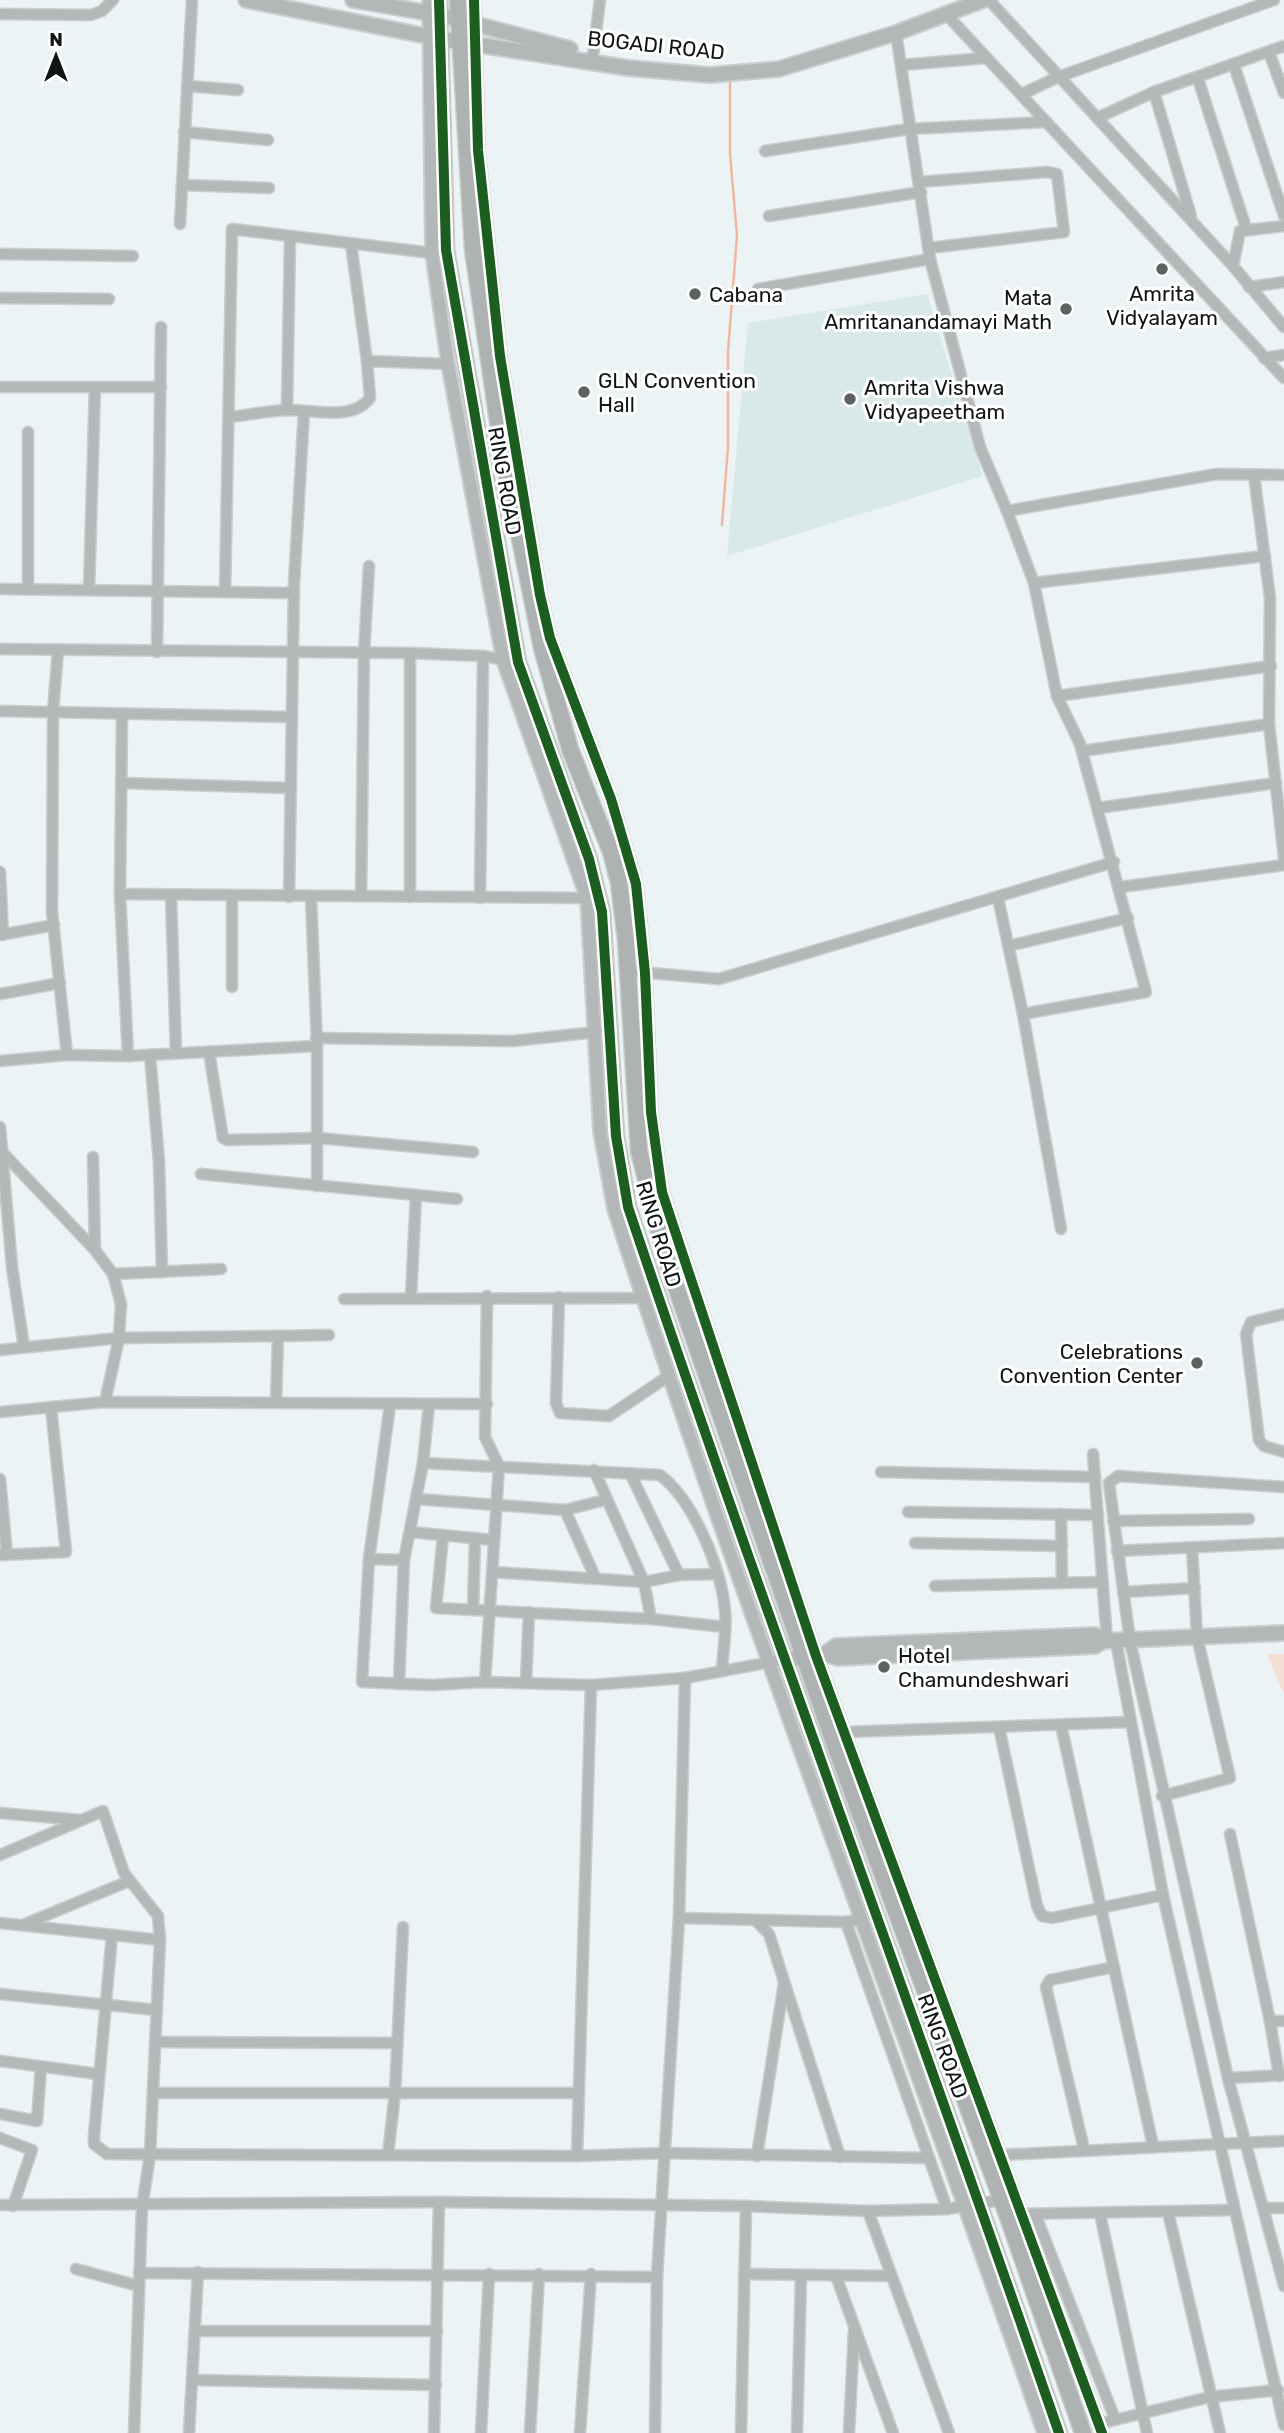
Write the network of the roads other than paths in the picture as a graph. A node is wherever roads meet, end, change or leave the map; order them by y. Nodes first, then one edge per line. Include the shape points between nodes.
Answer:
1 (113, 0) edge
2 (192, 0) edge
3 (246, 0) edge
4 (353, 0) edge
5 (458, 0) edge
6 (474, 0) edge
7 (600, 0) edge
8 (958, 0) edge
9 (983, 0) edge
10 (989, 0) edge
11 (1274, 0) edge
12 (434, 7) edge
13 (0, 14) edge
14 (947, 15) junction
15 (466, 22) junction
16 (896, 33) junction
17 (435, 38) junction
18 (467, 42) junction
19 (1284, 46) edge
20 (1269, 52) junction
21 (593, 55) junction
22 (986, 58) junction
23 (901, 65) junction
24 (1234, 65) junction
25 (1058, 77) junction
26 (1198, 79) junction
27 (187, 86) junction
28 (238, 90) dead end
29 (1154, 92) junction
30 (1284, 93) edge
31 (1021, 94) junction
32 (1097, 118) junction
33 (1047, 122) junction
34 (909, 129) junction
35 (184, 132) junction
36 (268, 140) dead end
37 (765, 152) dead end
38 (182, 185) junction
39 (920, 187) junction
40 (270, 188) dead end
41 (438, 201) junction
42 (769, 216) dead end
43 (1284, 216) edge
44 (1193, 222) junction
45 (180, 224) dead end
46 (1284, 226) edge
47 (1246, 228) junction
48 (290, 237) junction
49 (351, 244) junction
50 (929, 248) junction
51 (432, 253) junction
52 (0, 254) edge
53 (133, 256) dead end
54 (930, 260) junction
55 (1233, 266) junction
56 (1284, 282) edge
57 (1249, 287) junction
58 (758, 289) dead end
59 (0, 298) edge
60 (108, 299) dead end
61 (161, 327) dead end
62 (1284, 327) edge
63 (1284, 355) edge
64 (1264, 358) junction
65 (367, 361) junction
66 (449, 364) junction
67 (1284, 379) edge
68 (0, 387) edge
69 (94, 387) junction
70 (161, 387) junction
71 (287, 410) junction
72 (304, 412) junction
73 (230, 417) junction
74 (28, 432) dead end
75 (1254, 475) junction
76 (1284, 475) edge
77 (1007, 511) junction
78 (1265, 556) junction
79 (369, 566) dead end
80 (1034, 583) junction
81 (0, 589) edge
82 (28, 589) junction
83 (89, 590) junction
84 (159, 592) junction
85 (225, 592) junction
86 (294, 593) junction
87 (0, 649) edge
88 (58, 650) junction
89 (157, 652) junction
90 (364, 653) junction
91 (410, 653) junction
92 (293, 654) junction
93 (483, 656) junction
94 (511, 661) junction
95 (1271, 666) junction
96 (1057, 696) junction
97 (0, 711) edge
98 (53, 712) junction
99 (122, 714) junction
100 (292, 717) junction
101 (1269, 723) junction
102 (1082, 751) junction
103 (121, 783) junction
104 (1276, 783) junction
105 (291, 788) junction
106 (1098, 808) junction
107 (1284, 858) edge
108 (1114, 862) junction
109 (1284, 866) edge
110 (0, 872) edge
111 (1121, 887) junction
112 (120, 894) junction
113 (171, 895) junction
114 (232, 896) junction
115 (361, 896) junction
116 (289, 897) junction
117 (311, 897) junction
118 (410, 897) junction
119 (480, 898) junction
120 (593, 898) junction
121 (998, 898) junction
122 (1128, 918) junction
123 (54, 925) junction
124 (1, 935) edge
125 (1008, 946) junction
126 (637, 972) junction
127 (60, 983) junction
128 (232, 987) dead end
129 (0, 994) edge
130 (1023, 1014) junction
131 (596, 1032) junction
132 (316, 1042) junction
133 (209, 1052) junction
134 (176, 1054) junction
135 (67, 1055) junction
136 (150, 1055) junction
137 (128, 1056) junction
138 (0, 1061) edge
139 (0, 1127) edge
140 (318, 1138) junction
141 (473, 1152) dead end
142 (3, 1153) junction
143 (93, 1157) dead end
144 (201, 1174) dead end
145 (317, 1186) junction
146 (3, 1194) edge
147 (416, 1195) junction
148 (457, 1199) dead end
149 (1061, 1229) dead end
150 (95, 1251) junction
151 (12, 1267) junction
152 (0, 1268) edge
153 (221, 1269) dead end
154 (162, 1272) junction
155 (113, 1274) junction
156 (487, 1296) junction
157 (411, 1297) junction
158 (559, 1297) junction
159 (643, 1298) junction
160 (344, 1299) dead end
161 (1284, 1314) edge
162 (329, 1335) dead end
163 (278, 1336) junction
164 (119, 1338) junction
165 (24, 1347) junction
166 (0, 1350) edge
167 (670, 1375) junction
168 (105, 1402) junction
169 (276, 1402) junction
170 (487, 1404) junction
171 (390, 1405) junction
172 (429, 1405) junction
173 (51, 1407) junction
174 (0, 1412) edge
175 (1284, 1452) edge
176 (1093, 1454) dead end
177 (423, 1462) junction
178 (499, 1466) junction
179 (594, 1470) junction
180 (881, 1472) dead end
181 (630, 1473) junction
182 (1095, 1477) junction
183 (0, 1479) edge
184 (1284, 1487) edge
185 (417, 1499) junction
186 (605, 1500) junction
187 (497, 1505) junction
188 (565, 1510) junction
189 (908, 1512) dead end
190 (1061, 1514) junction
191 (1098, 1515) junction
192 (1249, 1519) dead end
193 (1113, 1521) junction
194 (410, 1532) junction
195 (443, 1536) junction
196 (475, 1539) junction
197 (494, 1540) junction
198 (915, 1543) dead end
199 (1284, 1543) edge
200 (1062, 1546) junction
201 (1192, 1548) junction
202 (1117, 1550) junction
203 (4, 1555) edge
204 (369, 1559) junction
205 (404, 1560) junction
206 (493, 1572) junction
207 (715, 1574) junction
208 (679, 1575) junction
209 (595, 1577) junction
210 (643, 1582) junction
211 (1103, 1582) junction
212 (1062, 1583) junction
213 (935, 1586) dead end
214 (1195, 1588) junction
215 (1123, 1592) junction
216 (489, 1609) junction
217 (473, 1610) junction
218 (529, 1612) junction
219 (651, 1619) junction
220 (725, 1627) junction
221 (1284, 1633) edge
222 (1198, 1637) junction
223 (1114, 1641) junction
224 (815, 1655) junction
225 (776, 1661) junction
226 (722, 1670) junction
227 (685, 1678) junction
228 (485, 1682) junction
229 (526, 1683) junction
230 (399, 1684) junction
231 (591, 1685) junction
232 (1130, 1722) junction
233 (1061, 1725) junction
234 (999, 1727) junction
235 (845, 1732) junction
236 (1162, 1796) junction
237 (0, 1813) edge
238 (83, 1820) junction
239 (1230, 1834) dead end
240 (0, 1855) edge
241 (129, 1881) junction
242 (1163, 1895) junction
243 (1101, 1908) junction
244 (679, 1918) junction
245 (862, 1919) junction
246 (756, 1921) junction
247 (846, 1922) junction
248 (0, 1923) edge
249 (22, 1925) junction
250 (403, 1927) dead end
251 (111, 1935) junction
252 (160, 1940) junction
253 (1114, 1966) junction
254 (784, 1981) junction
255 (0, 1994) edge
256 (105, 2006) junction
257 (157, 2010) junction
258 (1270, 2021) junction
259 (1284, 2021) edge
260 (155, 2042) junction
261 (397, 2043) junction
262 (0, 2061) edge
263 (41, 2067) junction
264 (99, 2074) junction
265 (1281, 2075) edge
266 (1228, 2078) junction
267 (153, 2093) junction
268 (395, 2093) junction
269 (579, 2093) junction
270 (0, 2114) edge
271 (0, 2138) edge
272 (1284, 2141) edge
273 (1220, 2143) junction
274 (1246, 2143) junction
275 (1153, 2146) junction
276 (1084, 2149) junction
277 (664, 2153) junction
278 (150, 2155) junction
279 (388, 2155) junction
280 (1000, 2155) junction
281 (577, 2156) junction
282 (757, 2156) junction
283 (840, 2157) junction
284 (927, 2158) junction
285 (1002, 2200) junction
286 (439, 2202) junction
287 (0, 2205) edge
288 (973, 2205) junction
289 (13, 2206) junction
290 (661, 2206) junction
291 (746, 2206) junction
292 (142, 2207) junction
293 (1265, 2208) junction
294 (1284, 2208) edge
295 (947, 2209) junction
296 (1233, 2210) junction
297 (868, 2211) junction
298 (1168, 2212) junction
299 (1100, 2214) junction
300 (1014, 2215) junction
301 (1036, 2216) junction
302 (76, 2269) dead end
303 (198, 2272) junction
304 (139, 2273) junction
305 (438, 2273) junction
306 (489, 2274) junction
307 (539, 2274) junction
308 (592, 2274) junction
309 (744, 2274) junction
310 (801, 2276) junction
311 (836, 2276) junction
312 (891, 2276) junction
313 (657, 2277) junction
314 (139, 2286) junction
315 (1284, 2286) edge
316 (854, 2326) junction
317 (196, 2331) junction
318 (437, 2331) junction
319 (194, 2380) junction
320 (436, 2385) junction
321 (1278, 2390) junction
322 (1210, 2397) junction
323 (1142, 2412) junction
324 (1115, 2419) junction
325 (1284, 2425) edge
326 (1100, 2428) edge
327 (134, 2433) edge
328 (189, 2433) edge
329 (434, 2433) edge
330 (481, 2433) edge
331 (530, 2433) edge
332 (580, 2433) edge
333 (655, 2433) edge
334 (741, 2433) edge
335 (797, 2433) edge
336 (849, 2433) edge
337 (893, 2433) edge
338 (949, 2433) edge
339 (1044, 2433) edge
340 (1059, 2433) edge
341 (1083, 2433) edge
342 (1147, 2433) edge
343 (1220, 2433) edge

1 - 13 street via 91,15
2 - 27 street
3 - 17 main road, BOGADI ROAD
4 - 12 main road, BOGADI ROAD
5 - 15 highway, RING ROAD
6 - 15 street
7 - 21 street
8 - 21 main road, BOGADI ROAD via 816,50 751,67 703,68
9 - 14 main road, BOGADI ROAD
10 - 25 street
11 - 25 street
12 - 15 main road, BOGADI ROAD
12 - 17 highway, RING ROAD
14 - 16 main road, BOGADI ROAD
14 - 22 street
15 - 18 highway, RING ROAD
15 - 21 main road, BOGADI ROAD
16 - 18 main road, BOGADI ROAD via 779,69 710,75 628,68
16 - 23 street
17 - 18 main road, BOGADI ROAD
17 - 41 highway, RING ROAD
18 - 126 highway, RING ROAD via 478,224 502,449 542,648 570,749 611,852
19 - 20 street
20 - 24 street
20 - 30 street
22 - 23 street
22 - 31 street
23 - 34 street
24 - 26 street
24 - 43 street
25 - 31 street
25 - 32 street
26 - 29 street
26 - 47 street
27 - 28 street
27 - 35 street
29 - 32 street
29 - 44 street
31 - 33 street
32 - 44 street
33 - 34 street
33 - 64 street
34 - 37 street
34 - 39 street
35 - 36 street
35 - 38 street
38 - 40 street
38 - 45 street
39 - 42 street
39 - 50 street
39 - 50 street via 1057,174 1064,232
41 - 51 street
41 - 94 highway, RING ROAD
44 - 55 street
46 - 47 street
47 - 55 street via 1240,231
48 - 49 street
48 - 71 street
48 - 73 street via 232,229
49 - 51 street
49 - 65 street
50 - 54 street
51 - 66 street
52 - 53 street
54 - 58 street
54 - 77 street via 980,447
55 - 57 street
56 - 57 street
57 - 62 street
59 - 60 street
61 - 70 street
63 - 64 street
64 - 67 street
65 - 66 street
65 - 72 street via 370,398 359,409
66 - 94 street
68 - 69 street
69 - 70 street
69 - 83 street
70 - 84 street
71 - 72 street
71 - 73 street
72 - 86 street
73 - 85 street
74 - 82 street
75 - 76 street
75 - 77 street via 1217,474
75 - 78 street
77 - 80 street
78 - 80 street
78 - 95 street
79 - 90 street
80 - 96 street
81 - 82 street
82 - 83 street
83 - 84 street
84 - 85 street
84 - 89 street
85 - 86 street
86 - 92 street
87 - 88 street
88 - 89 street
88 - 98 street
89 - 92 street
90 - 91 street
90 - 92 street
90 - 115 street
91 - 93 street
91 - 118 street
92 - 100 street
93 - 94 street
93 - 119 street
94 - 120 highway, RING ROAD
95 - 96 street
95 - 101 street
96 - 102 street
97 - 98 street
98 - 99 street
98 - 123 street
99 - 100 street
99 - 103 street
100 - 105 street
101 - 102 street
101 - 104 street
102 - 106 street
103 - 105 street
103 - 112 street
104 - 106 street
104 - 107 street
105 - 116 street
106 - 108 street
108 - 111 street
108 - 121 street
109 - 111 street
110 - 124 street
111 - 122 street
112 - 113 street
112 - 137 street
113 - 114 street
113 - 134 street
114 - 116 street
114 - 128 street
115 - 117 street
115 - 118 street
116 - 117 street
117 - 132 street
118 - 119 street
119 - 120 street
120 - 131 street
120 - 225 highway, RING ROAD via 606,943 623,1189
121 - 125 street
121 - 126 street via 719,979
122 - 125 street
122 - 130 street via 1146,992
123 - 124 street
123 - 127 street
125 - 130 street
126 - 224 highway, RING ROAD via 637,1134 645,1186 670,1268
127 - 129 street
127 - 135 street
130 - 149 street
131 - 132 street via 513,1041
131 - 159 street via 606,1176
132 - 133 street
132 - 140 street
133 - 134 street
133 - 140 street via 223,1139
134 - 136 street
135 - 137 street
135 - 138 street
136 - 137 street
136 - 154 street
139 - 142 street
140 - 141 street
140 - 145 street
142 - 146 street
142 - 150 street
143 - 150 street
144 - 145 street
145 - 147 street
146 - 151 street
147 - 148 street
147 - 157 street
150 - 155 street
151 - 152 street
151 - 165 street
153 - 154 street
154 - 155 street
155 - 164 street via 121,1304
156 - 157 street
156 - 158 street
156 - 170 street
157 - 160 street
158 - 159 street
158 - 167 street via 556,1403 560,1413 609,1416
159 - 167 street
161 - 175 street via 1251,1322 1246,1334 1259,1440 1264,1447
162 - 163 street
163 - 164 street
163 - 169 street
164 - 165 street
164 - 168 street
165 - 166 street
167 - 225 street
168 - 169 street
168 - 173 street
169 - 171 street
170 - 172 street
170 - 178 street via 485,1437
171 - 172 street
171 - 204 street
172 - 177 street
173 - 174 street
173 - 203 street via 66,1552
176 - 182 street
177 - 178 street
177 - 185 street
178 - 179 street
178 - 187 street
179 - 181 street
179 - 186 street
180 - 182 street
181 - 207 street via 660,1475 673,1485 705,1542
181 - 208 street
182 - 191 street
183 - 203 street
184 - 193 street via 1118,1476 1109,1482
185 - 187 street
185 - 194 street
186 - 188 street
186 - 210 street
187 - 188 street
187 - 197 street
188 - 209 street
189 - 190 street
190 - 191 street
190 - 200 street
191 - 211 street
192 - 193 street
193 - 202 street
194 - 195 street
194 - 205 street
195 - 196 street
195 - 217 street via 436,1608
196 - 197 street
196 - 217 street
197 - 206 street
198 - 200 street
199 - 201 street
200 - 212 street
201 - 202 street
201 - 214 street
202 - 215 street
204 - 205 street
204 - 230 street via 362,1682
205 - 230 street
206 - 209 street
206 - 216 street
207 - 208 street
207 - 220 street
208 - 210 street
209 - 210 street
210 - 219 street
211 - 212 street
211 - 223 street
212 - 213 street
214 - 215 street
214 - 222 street
215 - 223 street
216 - 217 street
216 - 218 street
216 - 228 street
218 - 219 street
218 - 229 street
219 - 220 street
220 - 226 street
221 - 222 main road
222 - 223 main road
222 - 236 street via 1230,1778
223 - 224 main road via 1095,1646 838,1658
223 - 232 street
223 - 236 street
224 - 225 main road
224 - 235 street
224 - 285 highway, RING ROAD
225 - 226 street
225 - 245 street
225 - 288 highway, RING ROAD
226 - 227 street
227 - 231 street
227 - 244 street
228 - 229 street
228 - 230 street
229 - 231 street
231 - 269 street
232 - 233 street
232 - 242 street
233 - 234 street
233 - 243 street
234 - 235 street
234 - 243 street via 1038,1913 1052,1918
235 - 280 street
236 - 266 street
237 - 238 street
238 - 240 street
238 - 241 street via 103,1811
239 - 258 street
241 - 249 street
241 - 252 street via 158,1916
242 - 243 street
242 - 273 street
243 - 253 street
244 - 246 street
244 - 277 street
245 - 247 street
245 - 288 street
246 - 247 street
246 - 254 street via 769,1934
247 - 284 street
248 - 249 street
249 - 251 street
250 - 261 street
251 - 252 street
251 - 256 street
252 - 257 street
253 - 275 street
253 - 276 street via 1050,1980 1046,1987
254 - 282 street
254 - 283 street
255 - 256 street
256 - 257 street
256 - 264 street
257 - 260 street
258 - 259 street
258 - 265 street
260 - 261 street
260 - 267 street
261 - 268 street
262 - 263 street
263 - 264 street
263 - 270 street via 37,2121
264 - 278 street via 94,2144 107,2154
265 - 266 street
266 - 274 street
267 - 268 street
267 - 278 street
268 - 269 street
268 - 279 street
269 - 281 street
271 - 289 street via 32,2150
272 - 274 street
273 - 274 street
273 - 275 street
273 - 296 street
274 - 293 street
275 - 276 street
276 - 280 street
277 - 281 street
277 - 282 street
277 - 290 street
278 - 279 street
278 - 292 street
279 - 281 street
280 - 300 street
282 - 283 street
283 - 284 street
284 - 295 street
285 - 288 street
285 - 300 highway, RING ROAD
286 - 290 street
286 - 292 street
286 - 305 street
287 - 289 street
288 - 295 street
288 - 339 street
288 - 340 highway, RING ROAD
289 - 292 street
290 - 291 street
290 - 313 street
291 - 297 street
291 - 309 street
292 - 304 street
293 - 294 street
293 - 315 street
295 - 297 street
296 - 298 street
296 - 321 street
297 - 312 street
298 - 299 street
298 - 322 street
299 - 301 street
299 - 323 street
300 - 301 street
300 - 326 street
300 - 341 highway, RING ROAD
301 - 324 street
302 - 314 street
303 - 304 street
303 - 305 street
303 - 317 street
304 - 314 street
305 - 306 street
305 - 318 street
306 - 307 street
306 - 330 street
307 - 308 street
307 - 331 street
308 - 313 street
308 - 332 street
309 - 310 street
309 - 334 street
310 - 311 street
310 - 335 street
311 - 312 street
311 - 316 street
312 - 338 street
313 - 333 street
314 - 327 street
316 - 336 street
316 - 337 street
317 - 318 street
317 - 319 street
318 - 320 street
319 - 320 street
319 - 328 street
320 - 329 street
321 - 322 street
321 - 325 street
322 - 323 street
322 - 343 street
323 - 324 street
323 - 342 street
324 - 326 street

